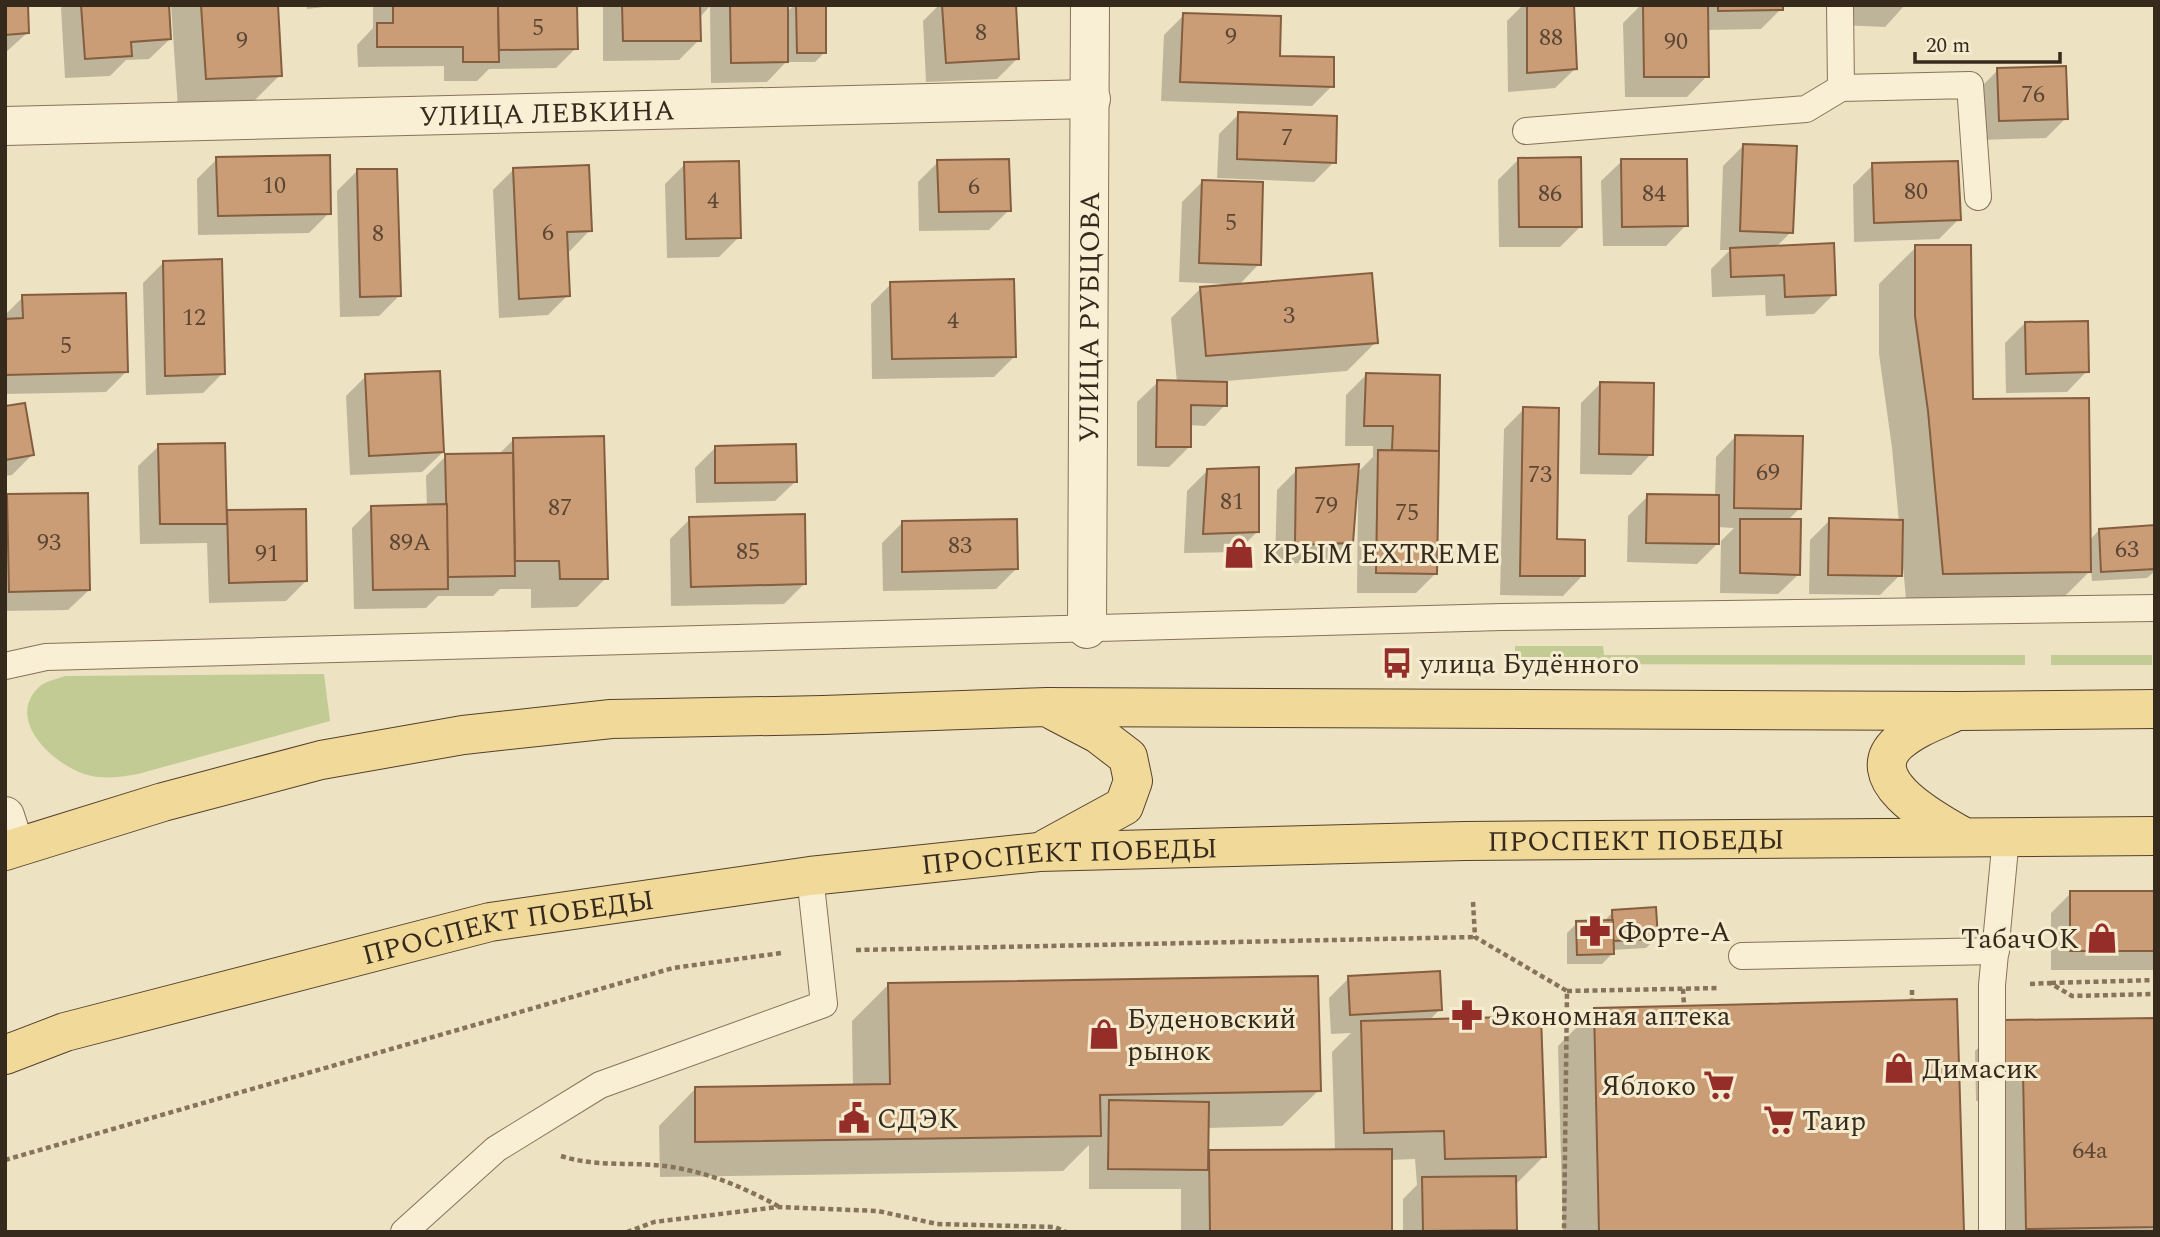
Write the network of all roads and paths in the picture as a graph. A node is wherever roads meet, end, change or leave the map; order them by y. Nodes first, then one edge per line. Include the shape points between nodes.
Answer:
1 (1090, 5) edge
2 (1840, 5) edge
3 (1841, 88) junction
4 (1091, 99) junction
5 (5, 126) edge
6 (1526, 131) dead end
7 (1978, 197) dead end
8 (2155, 608) edge
9 (1087, 629) junction
10 (5, 666) edge
11 (1047, 707) junction
12 (2155, 709) edge
13 (1960, 711) junction
14 (2155, 836) edge
15 (1964, 837) junction
16 (2006, 837) junction
17 (9, 838) edge
18 (1038, 852) junction
19 (810, 876) junction
20 (1473, 902) dead end
21 (1997, 951) junction
22 (1742, 956) dead end
23 (2155, 980) edge
24 (2050, 983) junction
25 (1993, 985) junction
26 (1683, 989) dead end
27 (2155, 994) edge
28 (1684, 1006) dead end
29 (5, 1055) edge
30 (510, 1140) junction
31 (778, 1207) junction
32 (404, 1232) edge
33 (627, 1232) edge
34 (1066, 1232) edge
35 (1564, 1232) edge
36 (1992, 1232) edge

1 - 4 street, УЛИЦА РУБЦОВА
2 - 3 lane
3 - 6 lane via 1806,109
3 - 7 lane via 1970,85
4 - 5 street, УЛИЦА ЛЕВКИНА
4 - 9 street, УЛИЦА РУБЦОВА
8 - 9 lane via 1502,617
9 - 10 lane via 46,657
11 - 13 main road
11 - 17 main road via 611,719 463,735 320,760
11 - 18 main road via 1098,733 1128,757 1133,781 1124,806
12 - 13 main road
13 - 15 main road via 1918,728 1897,744 1889,758 1888,774 1897,790 1922,814
14 - 16 main road, ПРОСПЕКТ ПОБЕДЫ
15 - 16 main road, ПРОСПЕКТ ПОБЕДЫ
15 - 18 main road, ПРОСПЕКТ ПОБЕДЫ via 1465,841
16 - 21 lane
18 - 19 main road, ПРОСПЕКТ ПОБЕДЫ
19 - 29 main road, ПРОСПЕКТ ПОБЕДЫ via 490,922 65,1032
19 - 30 lane via 824,1004 600,1085
20 - 35 path via 1475,937 1567,991
21 - 22 lane
21 - 25 lane
23 - 24 path
24 - 25 path
24 - 27 path via 2072,996
25 - 36 lane
26 - 28 path
30 - 31 path via 583,1163 672,1167 741,1186
30 - 32 lane
31 - 33 path via 654,1222
31 - 34 path via 878,1211 937,1224 1055,1227

